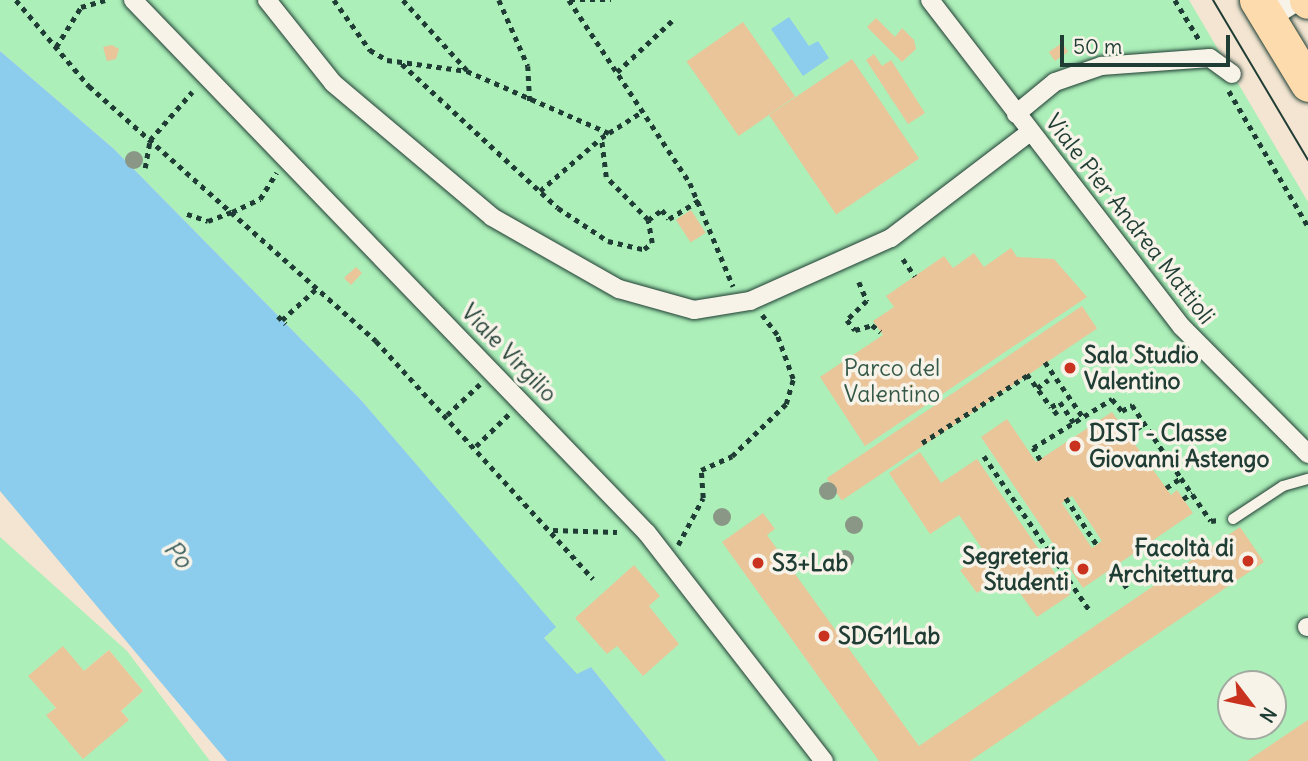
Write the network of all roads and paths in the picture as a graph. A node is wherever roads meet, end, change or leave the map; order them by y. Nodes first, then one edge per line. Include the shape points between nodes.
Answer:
1 (16, 0) edge
2 (105, 0) edge
3 (267, 0) edge
4 (334, 0) edge
5 (403, 0) edge
6 (499, 0) edge
7 (569, 0) edge
8 (611, 0) edge
9 (930, 0) edge
10 (1175, 0) edge
11 (137, 2) edge
12 (1273, 6) edge
13 (675, 18) dead end
14 (56, 48) junction
15 (1210, 58) junction
16 (402, 64) junction
17 (467, 71) junction
18 (617, 72) junction
19 (1232, 74) dead end
20 (1308, 84) edge
21 (192, 92) dead end
22 (530, 102) junction
23 (643, 111) junction
24 (1016, 114) junction
25 (1030, 132) junction
26 (610, 133) junction
27 (601, 138) junction
28 (150, 140) junction
29 (283, 156) junction
30 (145, 168) dead end
31 (540, 191) junction
32 (699, 200) junction
33 (232, 212) junction
34 (187, 214) dead end
35 (648, 220) junction
36 (1308, 226) edge
37 (903, 259) dead end
38 (915, 276) dead end
39 (859, 282) dead end
40 (317, 288) junction
41 (744, 303) junction
42 (282, 320) dead end
43 (881, 332) dead end
44 (1045, 362) dead end
45 (493, 371) junction
46 (1048, 380) dead end
47 (1037, 388) junction
48 (522, 402) junction
49 (1051, 407) junction
50 (447, 415) junction
51 (1057, 415) dead end
52 (1083, 417) junction
53 (1074, 423) junction
54 (1144, 424) junction
55 (1128, 434) dead end
56 (922, 443) dead end
57 (476, 446) junction
58 (1308, 454) edge
59 (984, 456) dead end
60 (1040, 460) dead end
61 (1181, 478) junction
62 (1308, 479) edge
63 (1166, 488) dead end
64 (1192, 493) junction
65 (1066, 498) dead end
66 (1183, 499) dead end
67 (1233, 519) joint
68 (552, 530) junction
69 (647, 533) junction
70 (1097, 545) dead end
71 (665, 558) junction
72 (1164, 564) dead end
73 (1113, 567) dead end
74 (1171, 573) dead end
75 (593, 579) dead end
76 (1127, 588) dead end
77 (1091, 612) dead end
78 (824, 761) edge

1 - 14 path
2 - 14 path via 81,7
3 - 41 street via 333,83 492,216 619,289 694,310
4 - 16 path via 370,50
5 - 17 path
6 - 22 path via 528,66
7 - 8 path
7 - 18 path
9 - 24 street, Viale Pier Andrea Mattioli
10 - 15 path
11 - 29 street, Viale Virgilio
12 - 20 main road
13 - 18 path
14 - 28 path
15 - 19 street
15 - 24 street via 1101,66 1055,82
15 - 36 path
16 - 17 path
16 - 31 path
17 - 22 path
18 - 23 path
21 - 28 path
22 - 26 path
23 - 26 path
23 - 32 path
24 - 25 street, Viale Pier Andrea Mattioli
25 - 41 street via 891,238
25 - 58 street, Viale Pier Andrea Mattioli via 1182,327
26 - 27 path
27 - 31 path
27 - 35 path via 607,177
28 - 30 path
28 - 33 path
29 - 33 path via 260,199
29 - 45 street, Viale Virgilio
31 - 35 path via 584,227 630,247 652,243
32 - 35 path via 669,219 662,210
32 - 41 path
33 - 34 path via 208,221
33 - 40 path
37 - 38 path
39 - 43 path via 867,301 847,320 855,330 872,325
40 - 42 path
40 - 50 path
41 - 71 path via 777,335 793,379 786,404 732,456 701,470 703,498 692,525
44 - 52 path
45 - 48 street, Viale Virgilio
45 - 50 path
46 - 47 path
47 - 49 path
47 - 56 path via 1028,375
48 - 57 path
48 - 69 street, Viale Virgilio
49 - 51 path
49 - 53 path via 1060,402
50 - 57 path
52 - 53 path
52 - 54 path via 1112,399 1122,411 1132,405
53 - 60 path via 1033,448
54 - 55 path
54 - 61 path
57 - 68 path
59 - 77 path
61 - 63 path
61 - 64 path
62 - 67 lane via 1283,486
64 - 66 path
64 - 67 path via 1211,521
65 - 70 path
68 - 69 path
68 - 75 path
69 - 71 street, Viale Virgilio
71 - 78 street, Viale Virgilio
72 - 74 path
73 - 76 path

